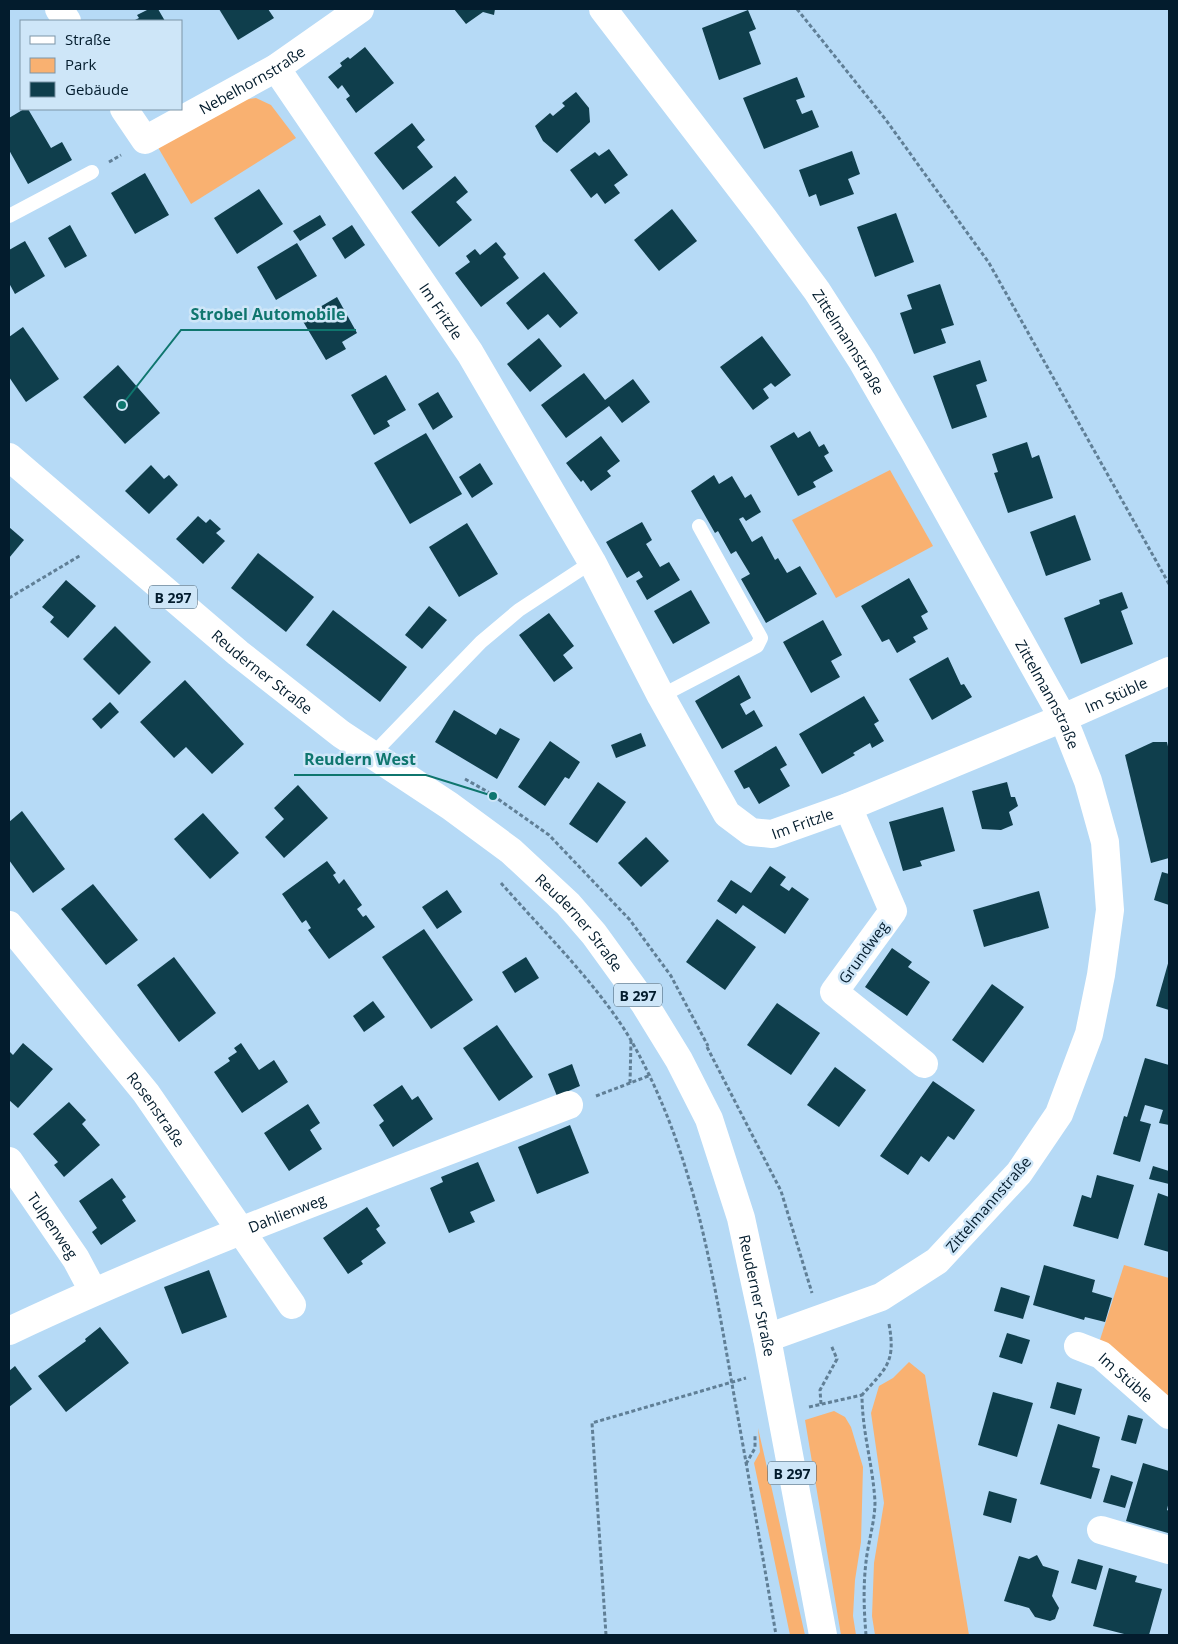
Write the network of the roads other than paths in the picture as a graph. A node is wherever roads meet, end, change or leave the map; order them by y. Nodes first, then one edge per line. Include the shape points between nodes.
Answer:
1 (59, 9) edge
2 (360, 9) edge
3 (603, 9) edge
4 (66, 20) edge
5 (276, 68) junction
6 (125, 110) edge
7 (92, 172) road end
8 (9, 216) edge
9 (9, 457) edge
10 (699, 526) dead end
11 (592, 562) junction
12 (1169, 671) edge
13 (661, 696) junction
14 (1063, 718) junction
15 (372, 755) junction
16 (848, 807) junction
17 (9, 925) edge
18 (924, 1064) dead end
19 (569, 1105) road end
20 (9, 1161) edge
21 (240, 1232) junction
22 (93, 1291) junction
23 (292, 1305) dead end
24 (9, 1331) edge
25 (767, 1338) junction
26 (1078, 1346) dead end
27 (1169, 1415) edge
28 (1101, 1530) dead end
29 (1169, 1550) edge
30 (823, 1635) edge

1 - 4 street
2 - 5 street, Nebelhornstraße
3 - 14 street, Zittelmannstraße via 817,291 914,451
5 - 6 street, Nebelhornstraße via 145,140
5 - 11 street, Im Fritzle via 470,353
7 - 8 lane
9 - 15 street, Reuderner Straße / B 297 via 238,653 340,734
10 - 13 lane via 761,638 757,646
11 - 13 street, Im Fritzle
11 - 15 lane via 519,610 481,642
12 - 14 street, Im Stüble
13 - 16 street, Im Fritzle via 727,814 751,832 772,834
14 - 16 street, Im Fritzle
14 - 25 street, Zittelmannstraße via 1088,781 1105,842 1110,910 1089,1034 1059,1114 1019,1173 937,1261 881,1297
15 - 25 street, Reuderner Straße / B 297 via 511,851 568,904 644,1003 679,1060 709,1119 741,1218
16 - 18 street, Grundweg via 893,911 834,992
17 - 21 street, Rosenstraße via 146,1093
19 - 21 street, Dahlienweg
20 - 22 street, Tulpenweg via 76,1259
21 - 22 street, Dahlienweg
21 - 23 street, Rosenstraße
22 - 24 street, Dahlienweg
25 - 30 street, Reuderner Straße / B 297
26 - 27 street, Im Stüble via 1101,1355
28 - 29 street

